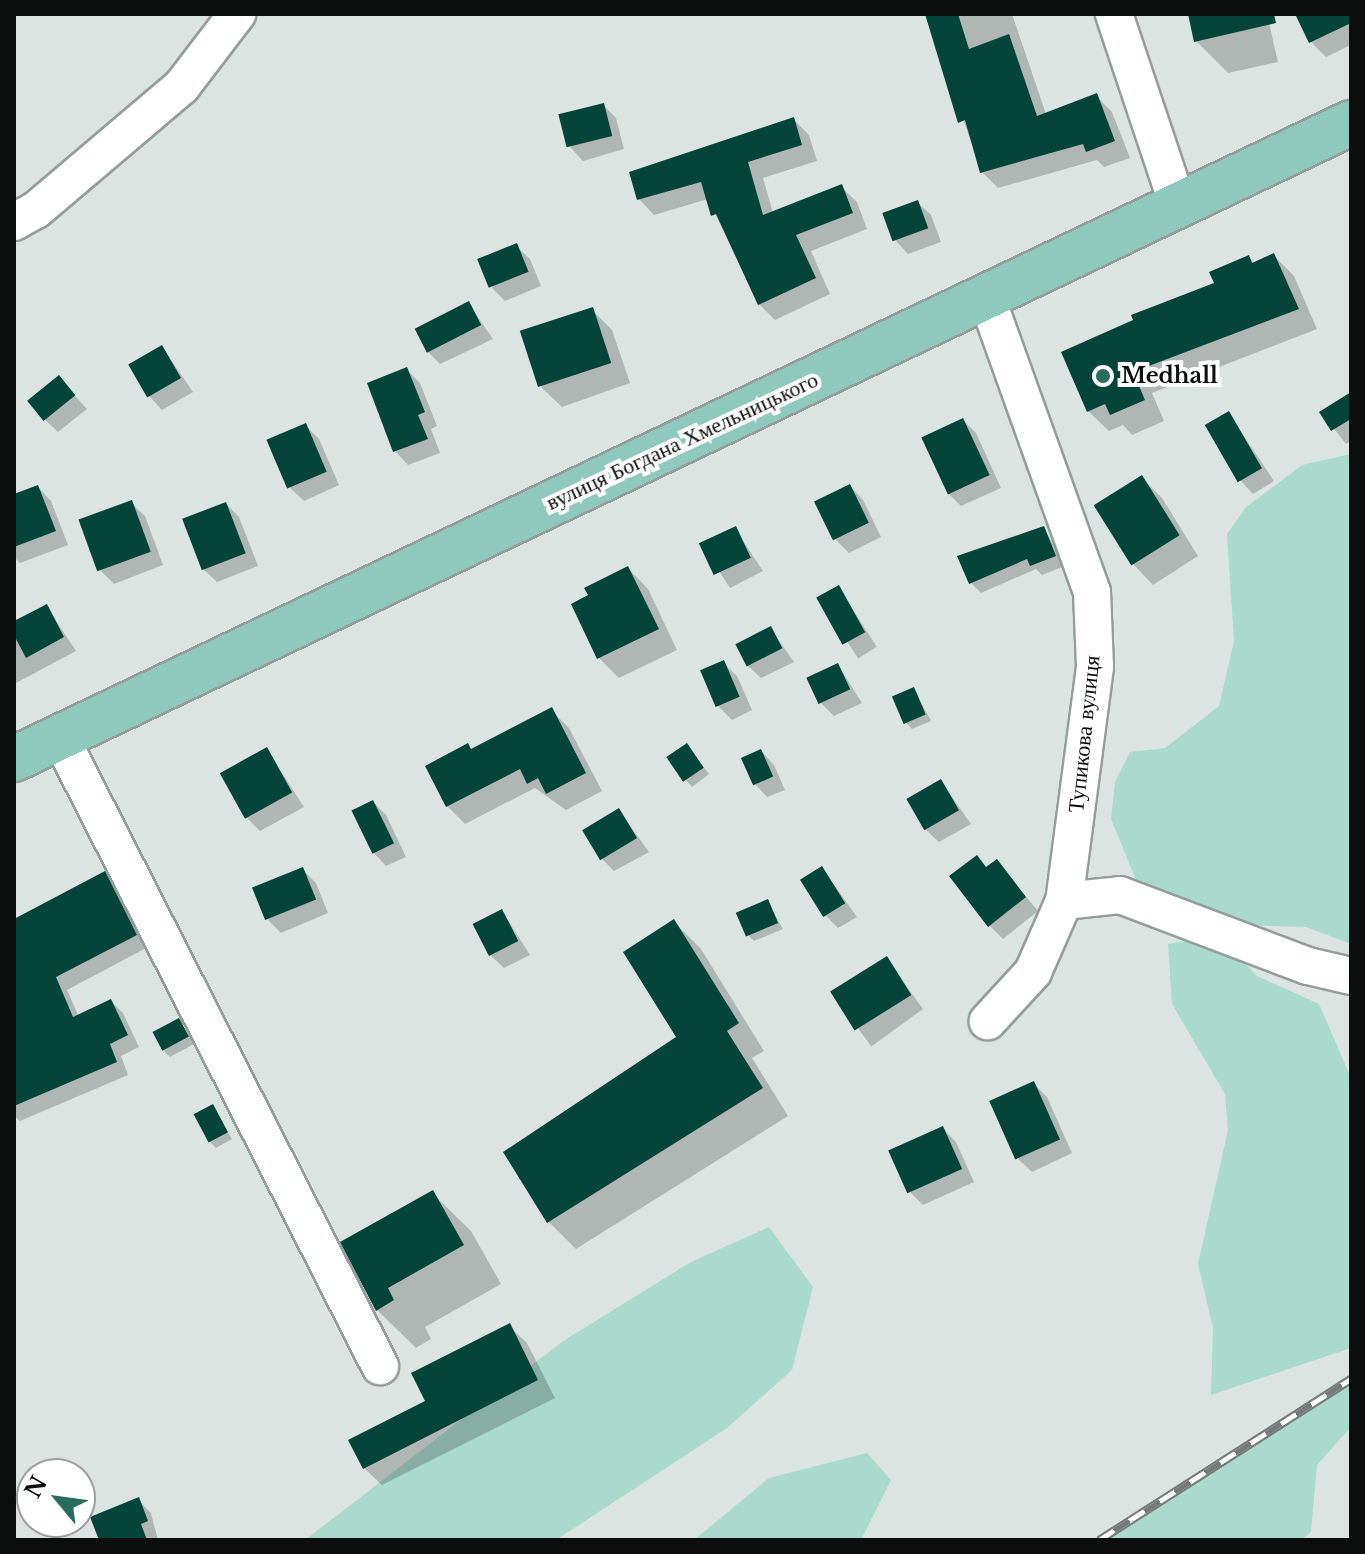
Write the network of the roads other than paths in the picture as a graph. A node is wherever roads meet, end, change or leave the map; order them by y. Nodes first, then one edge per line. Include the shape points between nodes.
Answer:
1 (237, 14) edge
2 (1114, 14) edge
3 (1351, 123) edge
4 (1178, 205) junction
5 (14, 222) edge
6 (986, 296) junction
7 (60, 737) junction
8 (14, 759) edge
9 (1064, 901) junction
10 (1351, 976) edge
11 (988, 1021) dead end
12 (380, 1366) dead end

1 - 5 street via 182,86 36,210
2 - 4 street
3 - 4 main road, вулиця Богдана Хмельницького
4 - 6 main road, вулиця Богдана Хмельницького
6 - 7 main road, вулиця Богдана Хмельницького
6 - 9 street, Тупикова вулиця via 1092,592 1095,667
7 - 8 main road, вулиця Богдана Хмельницького
7 - 12 street
9 - 10 street via 1120,895 1308,966
9 - 11 street, Тупикова вулиця via 1033,972

